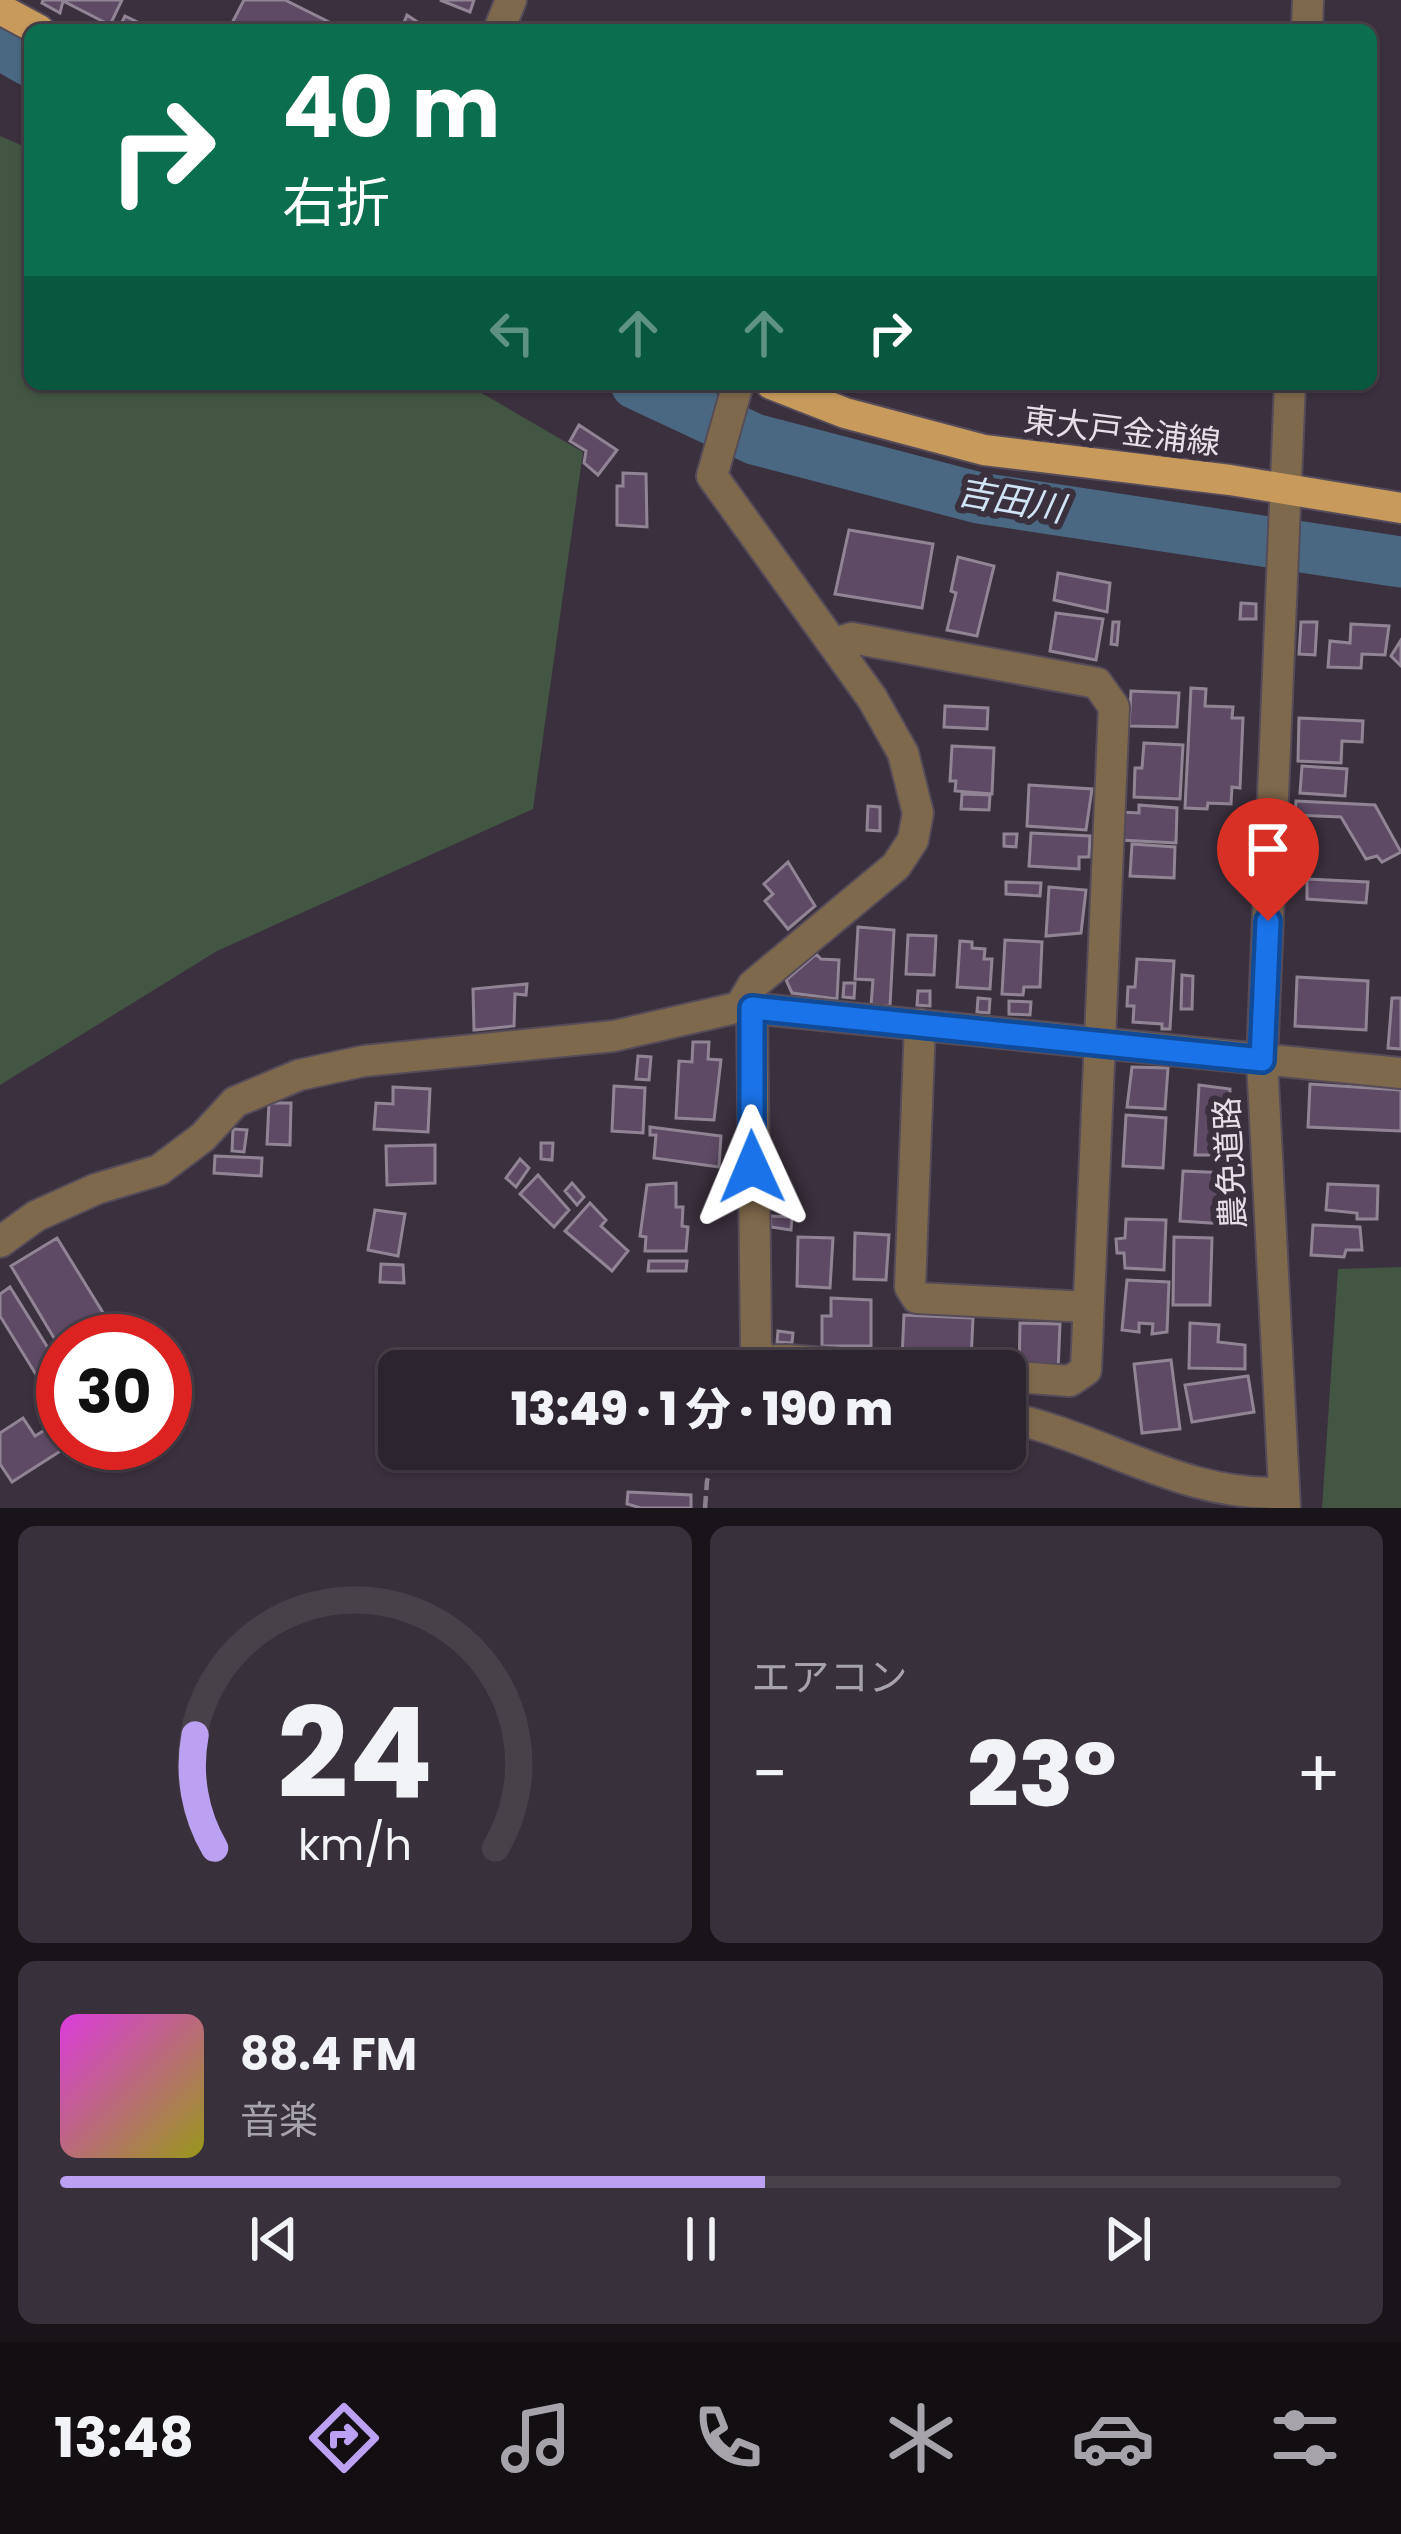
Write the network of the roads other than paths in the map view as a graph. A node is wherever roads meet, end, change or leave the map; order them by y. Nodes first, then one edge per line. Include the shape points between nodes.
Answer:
1 (0, 9) edge
2 (34, 18) edge
3 (735, 390) edge
4 (786, 390) edge
5 (1291, 390) edge
6 (1285, 498) junction
7 (1401, 508) edge
8 (835, 644) junction
9 (746, 1008) junction
10 (920, 1024) junction
11 (1098, 1042) junction
12 (1262, 1060) junction
13 (1401, 1073) edge
14 (0, 1242) edge
15 (1088, 1307) junction
16 (764, 1350) edge
17 (1026, 1378) edge
18 (1026, 1421) edge
19 (1284, 1500) edge

1 - 2 main road
3 - 8 street via 712,476
4 - 6 main road, 東大戸金浦線 via 983,450
5 - 6 street, 農免道路
6 - 7 main road, 東大戸金浦線
6 - 12 street, 農免道路
8 - 9 street via 903,753 918,813 913,840 896,866 753,985
8 - 11 street via 852,638 1097,683 1114,707
9 - 10 street
9 - 14 street via 614,1036 299,1075 236,1102 159,1170 36,1216
9 - 16 street via 755,1321
10 - 11 street
10 - 15 street via 910,1286 917,1298
11 - 12 street
11 - 15 street
12 - 13 street
12 - 19 street, 農免道路
15 - 17 street via 1085,1370 1070,1381
18 - 19 street via 1209,1486

